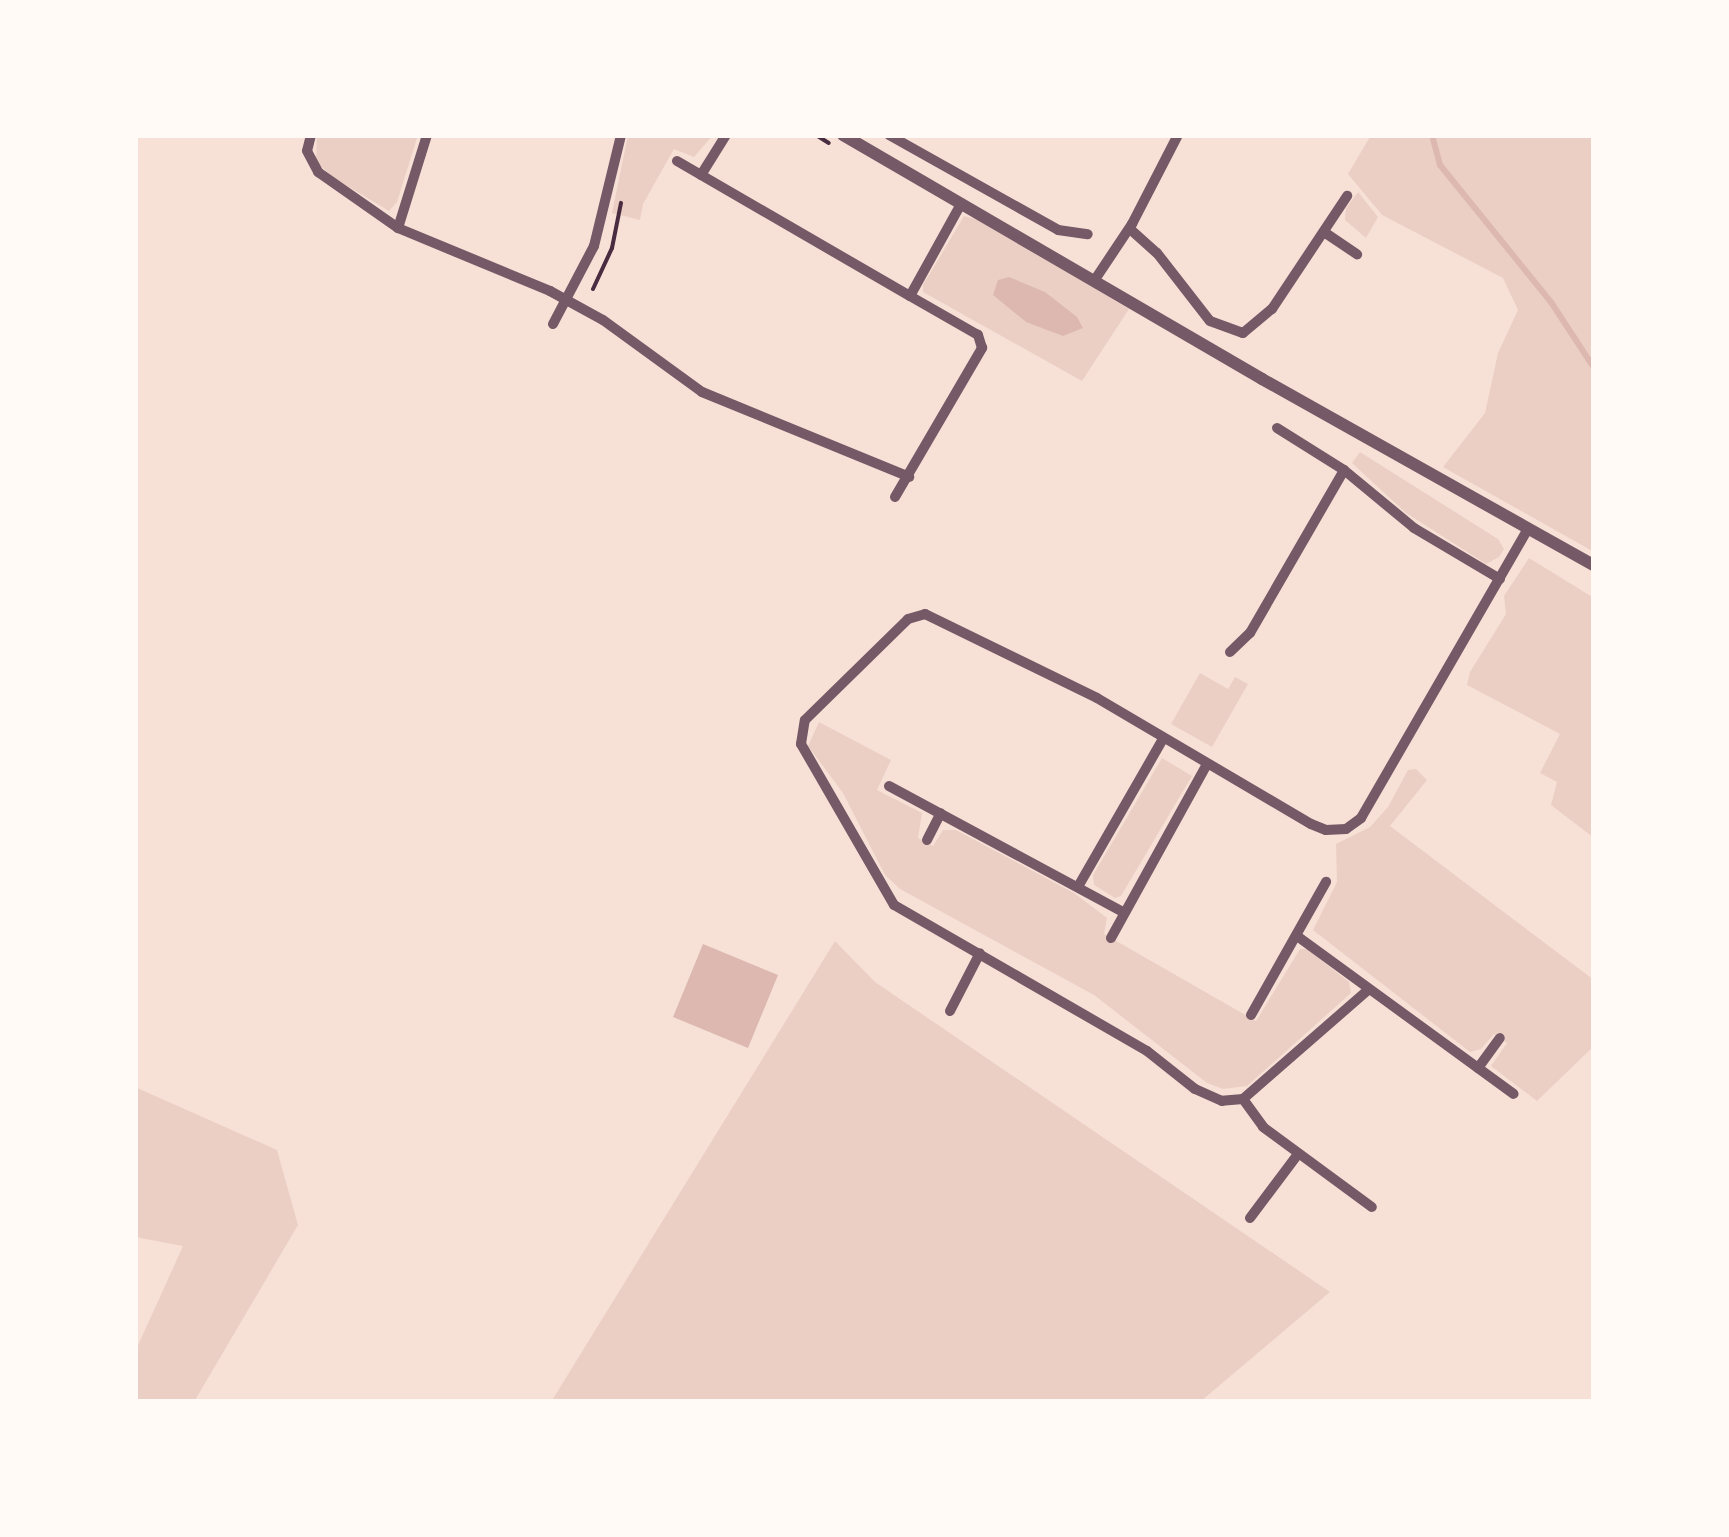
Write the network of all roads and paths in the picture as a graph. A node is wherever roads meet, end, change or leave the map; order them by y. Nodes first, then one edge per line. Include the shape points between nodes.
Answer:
1 (311, 135) edge
2 (427, 135) edge
3 (621, 135) edge
4 (726, 135) edge
5 (844, 135) edge
6 (890, 135) edge
7 (1178, 135) edge
8 (676, 161) dead end
9 (702, 175) junction
10 (1347, 196) dead end
11 (961, 204) junction
12 (398, 228) junction
13 (1130, 228) junction
14 (1324, 232) junction
15 (1088, 234) dead end
16 (1356, 254) dead end
17 (1094, 281) junction
18 (910, 296) junction
19 (566, 302) junction
20 (554, 324) dead end
21 (1276, 428) dead end
22 (1344, 470) junction
23 (909, 477) junction
24 (895, 498) dead end
25 (1528, 529) junction
26 (1594, 566) edge
27 (1500, 579) junction
28 (1230, 652) dead end
29 (1163, 739) junction
30 (1207, 764) junction
31 (889, 786) dead end
32 (941, 813) junction
33 (927, 840) dead end
34 (1326, 882) dead end
35 (1080, 885) junction
36 (1123, 912) junction
37 (1297, 936) junction
38 (1111, 938) dead end
39 (980, 953) junction
40 (1369, 988) junction
41 (950, 1011) dead end
42 (1250, 1015) dead end
43 (1500, 1038) dead end
44 (1478, 1068) junction
45 (1514, 1094) dead end
46 (1244, 1100) junction
47 (1298, 1154) junction
48 (1372, 1207) dead end
49 (1250, 1218) dead end

1 - 12 street via 307,151 318,172
2 - 12 street
3 - 19 street via 604,218
4 - 9 street
5 - 11 street
6 - 15 street via 1058,230
7 - 13 street
8 - 9 street
9 - 18 street
10 - 14 street
11 - 17 street
11 - 18 street
12 - 19 street
13 - 14 street via 1210,321 1242,332 1272,309
13 - 17 street
14 - 16 street
17 - 25 street
18 - 23 street via 982,341
19 - 20 street
19 - 23 street via 603,320 702,392
21 - 22 street
22 - 27 street via 1400,518
22 - 28 street via 1250,633
23 - 24 street
25 - 26 street
25 - 27 street
27 - 30 street via 1361,818 1346,829 1311,824
29 - 30 street
29 - 35 street
29 - 39 street via 1097,698 925,614 908,619 805,720 800,744 894,905
30 - 36 street
31 - 32 street
32 - 33 street
32 - 35 street
34 - 37 street
35 - 36 street
36 - 38 street
37 - 40 street
37 - 42 street
39 - 41 street
39 - 46 street via 1147,1051 1195,1089 1222,1101
40 - 44 street
40 - 46 street
43 - 44 street
44 - 45 street
46 - 47 street via 1263,1127
47 - 48 street
47 - 49 street

